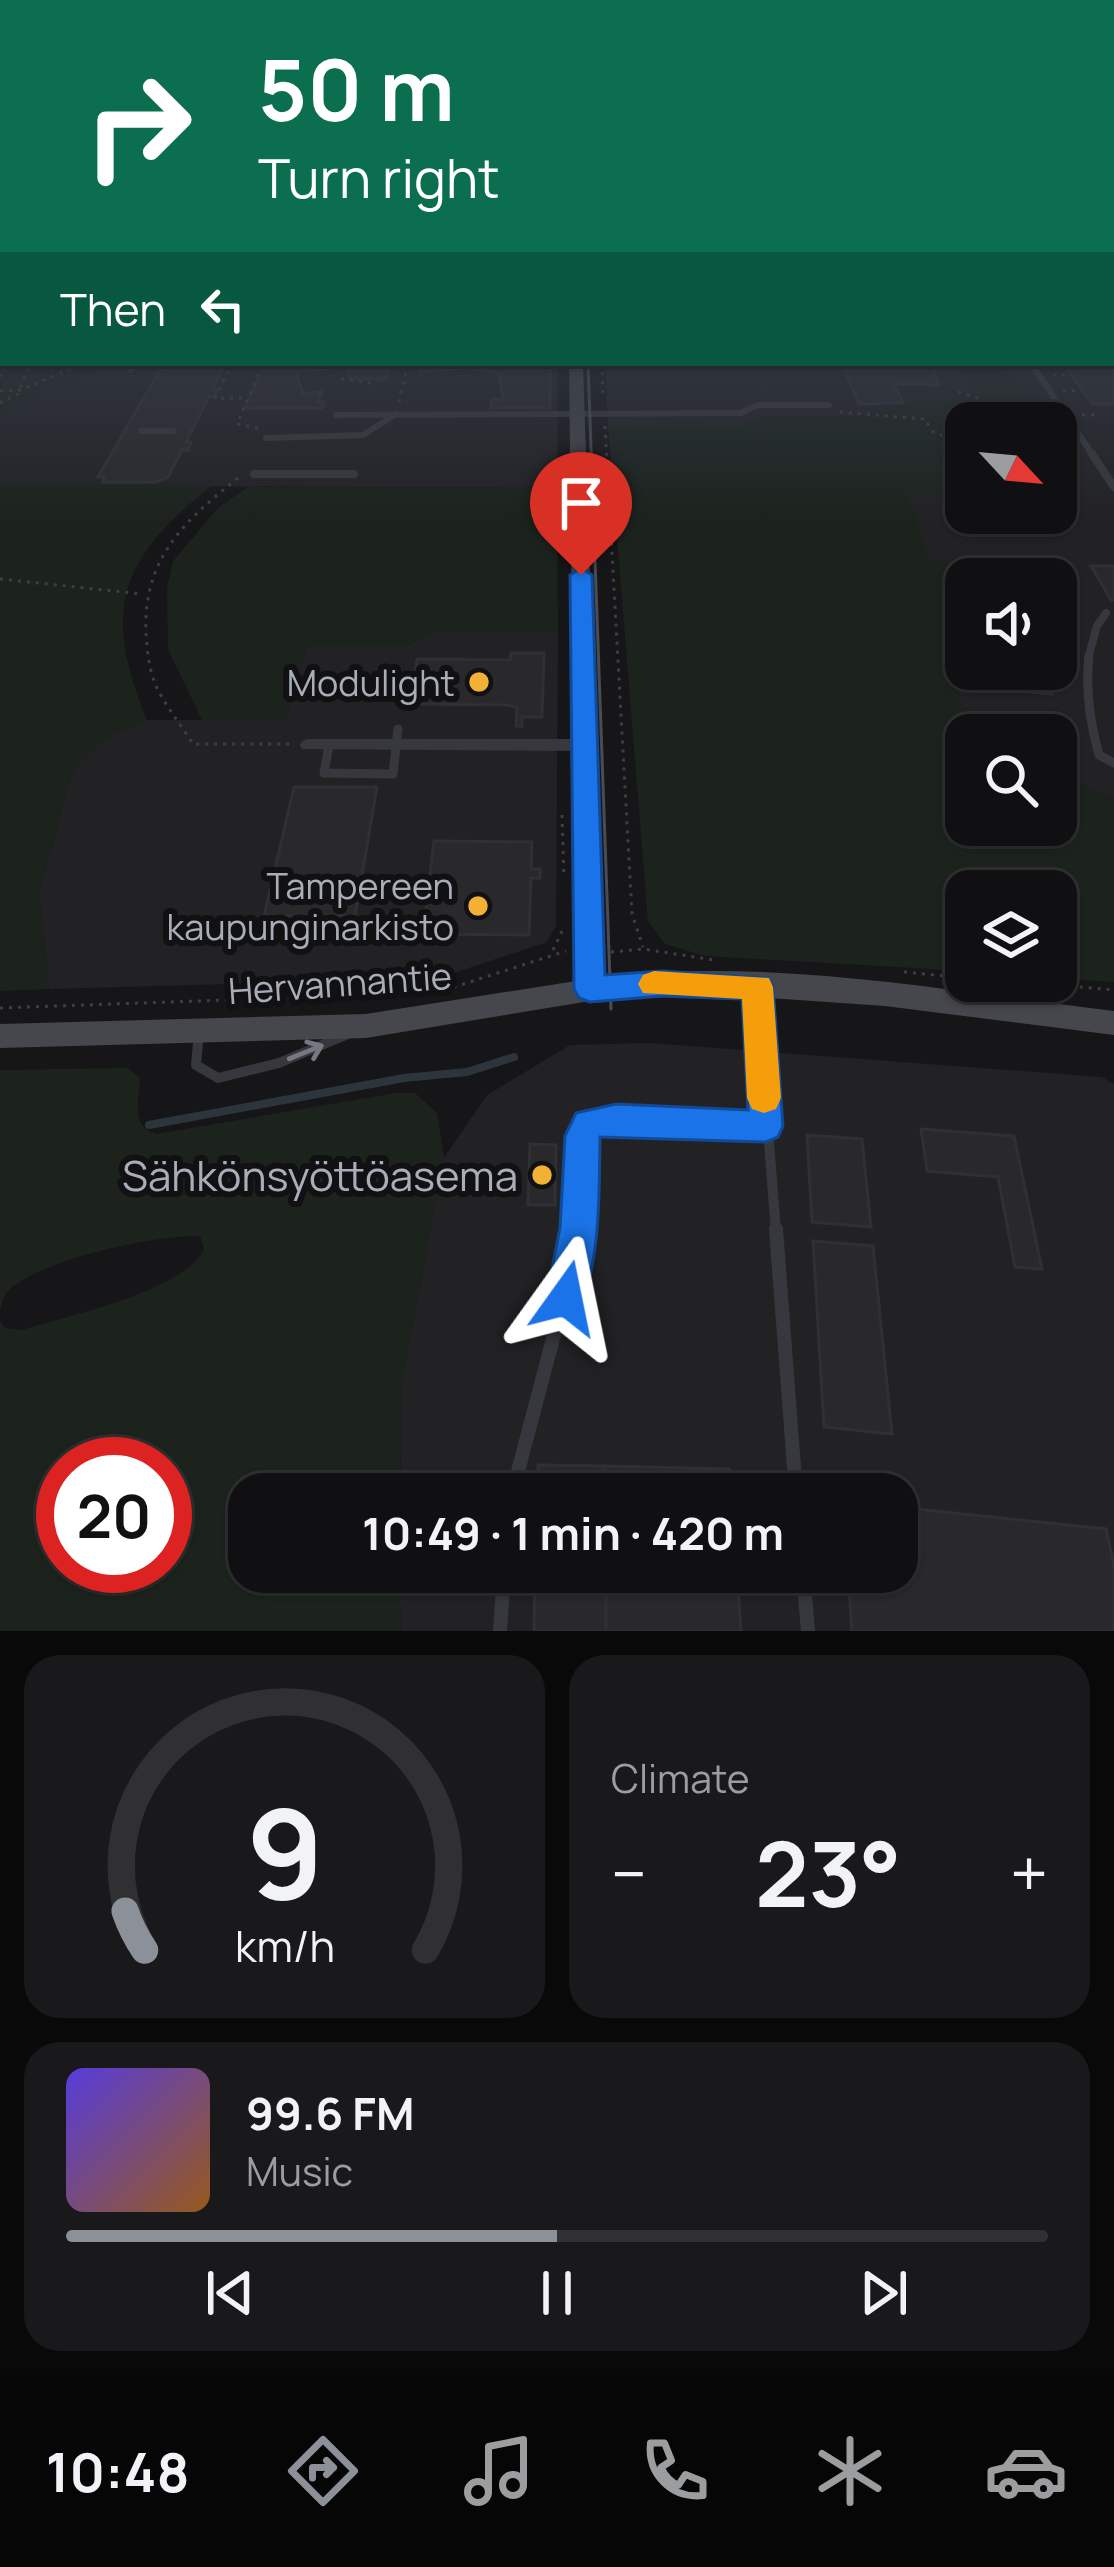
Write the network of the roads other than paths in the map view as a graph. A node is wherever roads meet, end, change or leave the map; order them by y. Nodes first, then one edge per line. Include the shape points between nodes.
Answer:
1 (576, 370) edge
2 (1036, 370) edge
3 (829, 405) road end
4 (397, 414) junction
5 (578, 414) junction
6 (336, 415) dead end
7 (141, 431) dead end
8 (174, 431) dead end
9 (266, 438) dead end
10 (254, 474) dead end
11 (354, 474) dead end
12 (1114, 488) edge
13 (1106, 613) dead end
14 (397, 736) junction
15 (308, 745) road end
16 (329, 745) junction
17 (584, 745) junction
18 (1114, 763) edge
19 (758, 987) junction
20 (590, 989) junction
21 (1114, 1023) edge
22 (366, 1026) junction
23 (199, 1032) junction
24 (0, 1036) edge
25 (766, 1126) junction
26 (518, 1473) edge
27 (794, 1473) edge
28 (503, 1593) edge
29 (805, 1593) edge
30 (500, 1631) edge
31 (808, 1631) edge

1 - 5 street
2 - 12 lane
3 - 5 lane
4 - 5 lane
4 - 6 lane
4 - 9 lane via 363,435
5 - 17 street
7 - 8 lane
10 - 11 lane
13 - 18 lane via 1087,673 1091,731 1099,755
14 - 16 street
14 - 16 lane via 393,774 324,773
14 - 17 street
15 - 16 street
17 - 20 street
19 - 20 street, Hervannantie
19 - 21 street, Hervannantie
19 - 25 lane
20 - 22 street, Hervannantie
22 - 23 street, Hervannantie
23 -> 22 lane via 196,1065 230,1078
23 - 24 street, Hervannantie
25 - 26 lane via 616,1119 584,1129 575,1255
25 - 27 lane
28 - 30 lane
29 - 31 lane

